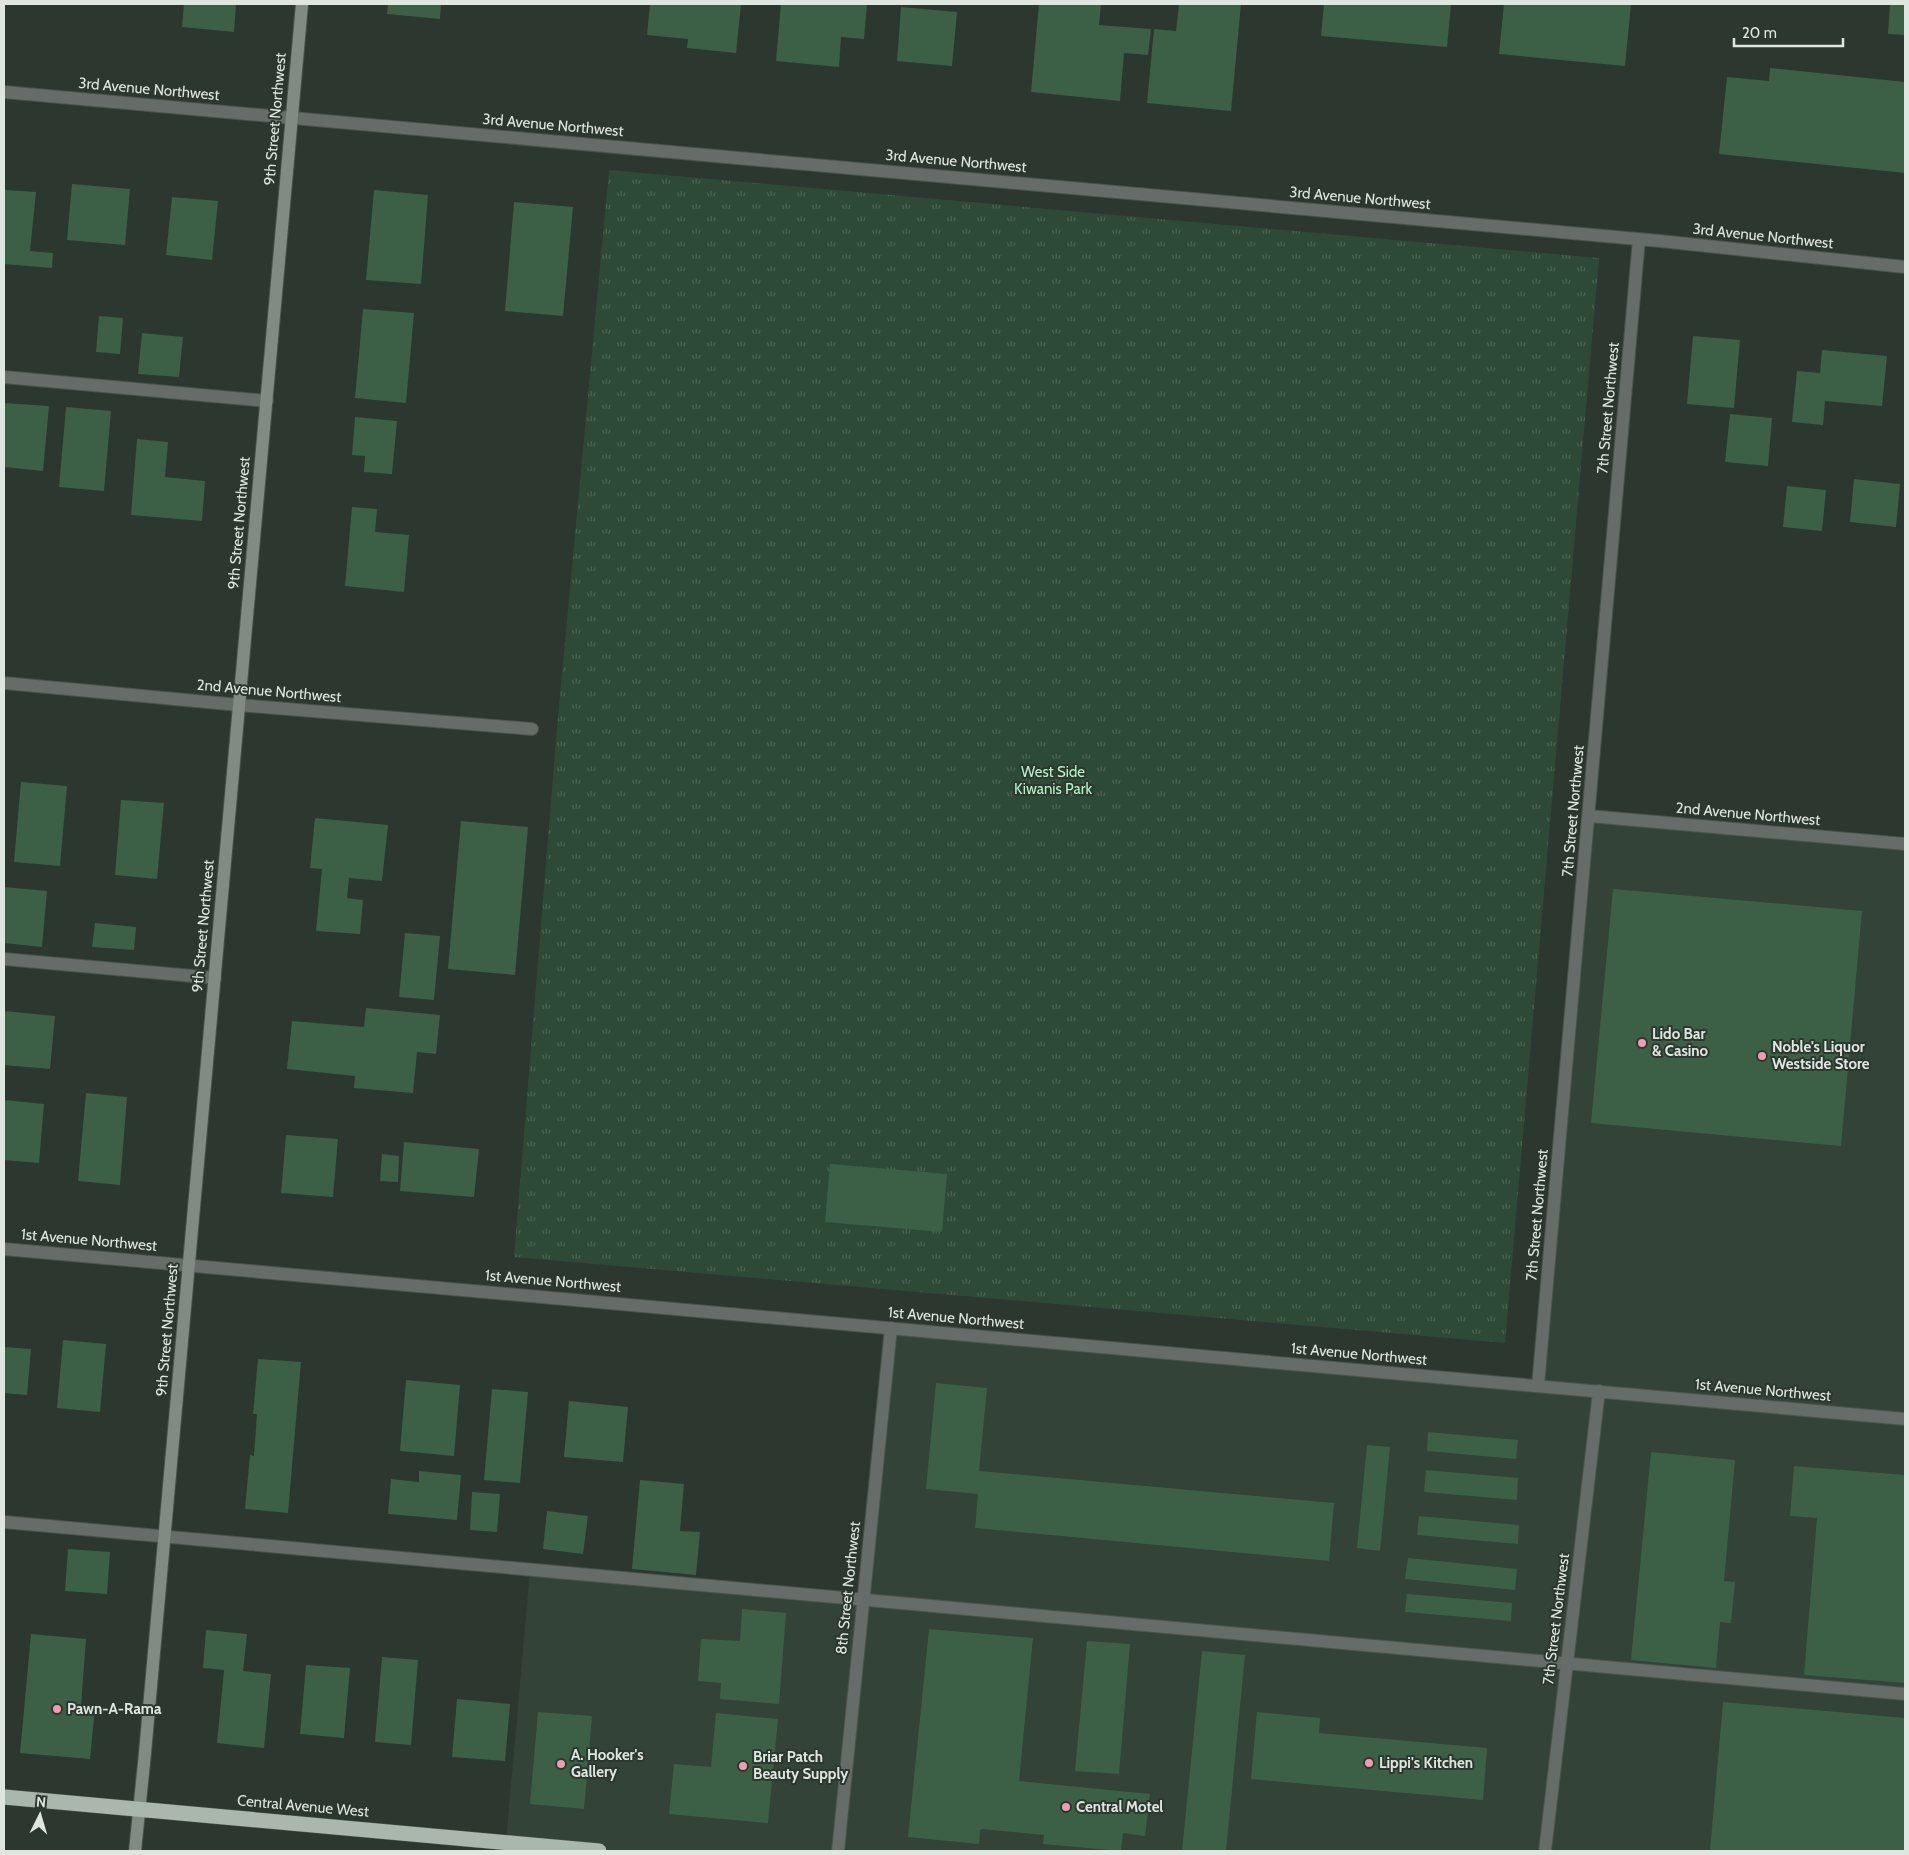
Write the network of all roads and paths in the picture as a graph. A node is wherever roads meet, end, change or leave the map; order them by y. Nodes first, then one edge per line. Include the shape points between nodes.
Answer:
1 (302, 4) edge
2 (4, 92) edge
3 (292, 118) junction
4 (1639, 239) junction
5 (1905, 267) edge
6 (4, 377) edge
7 (267, 401) junction
8 (4, 683) edge
9 (239, 705) junction
10 (532, 729) dead end
11 (1589, 816) junction
12 (1905, 844) edge
13 (4, 959) edge
14 (215, 978) junction
15 (4, 1249) edge
16 (189, 1265) junction
17 (891, 1328) junction
18 (1538, 1386) junction
19 (1599, 1392) junction
20 (1905, 1418) edge
21 (4, 1522) edge
22 (165, 1537) junction
23 (863, 1600) junction
24 (1567, 1664) junction
25 (1905, 1694) edge
26 (4, 1797) edge
27 (140, 1808) junction
28 (135, 1851) edge
29 (600, 1851) edge
30 (838, 1851) edge
31 (1545, 1851) edge

1 - 3 street, 9th Street Northwest
2 - 3 street, 3rd Avenue Northwest
3 - 4 street, 3rd Avenue Northwest
3 - 7 street, 9th Street Northwest
4 - 5 street, 3rd Avenue Northwest
4 - 11 street, 7th Street Northwest
6 - 7 street
7 - 9 street, 9th Street Northwest
8 - 9 street, 2nd Avenue Northwest
9 - 10 street, 2nd Avenue Northwest
9 - 14 street, 9th Street Northwest
11 - 12 street, 2nd Avenue Northwest
11 - 18 street, 7th Street Northwest
13 - 14 street
14 - 16 street, 9th Street Northwest
15 - 16 street, 1st Avenue Northwest
16 - 17 street, 1st Avenue Northwest
16 - 22 street, 9th Street Northwest
17 - 18 street, 1st Avenue Northwest
17 - 23 street, 8th Street Northwest
18 - 19 street, 1st Avenue Northwest
19 - 20 street, 1st Avenue Northwest
19 - 24 street, 7th Street Northwest
21 - 22 street
22 - 23 street
22 - 27 street, 9th Street Northwest
23 - 24 street
23 - 30 street, 8th Street Northwest
24 - 25 street
24 - 31 street, 7th Street Northwest
26 - 27 highway, Central Avenue West
27 - 28 street, 9th Street Northwest
27 - 29 highway, Central Avenue West

